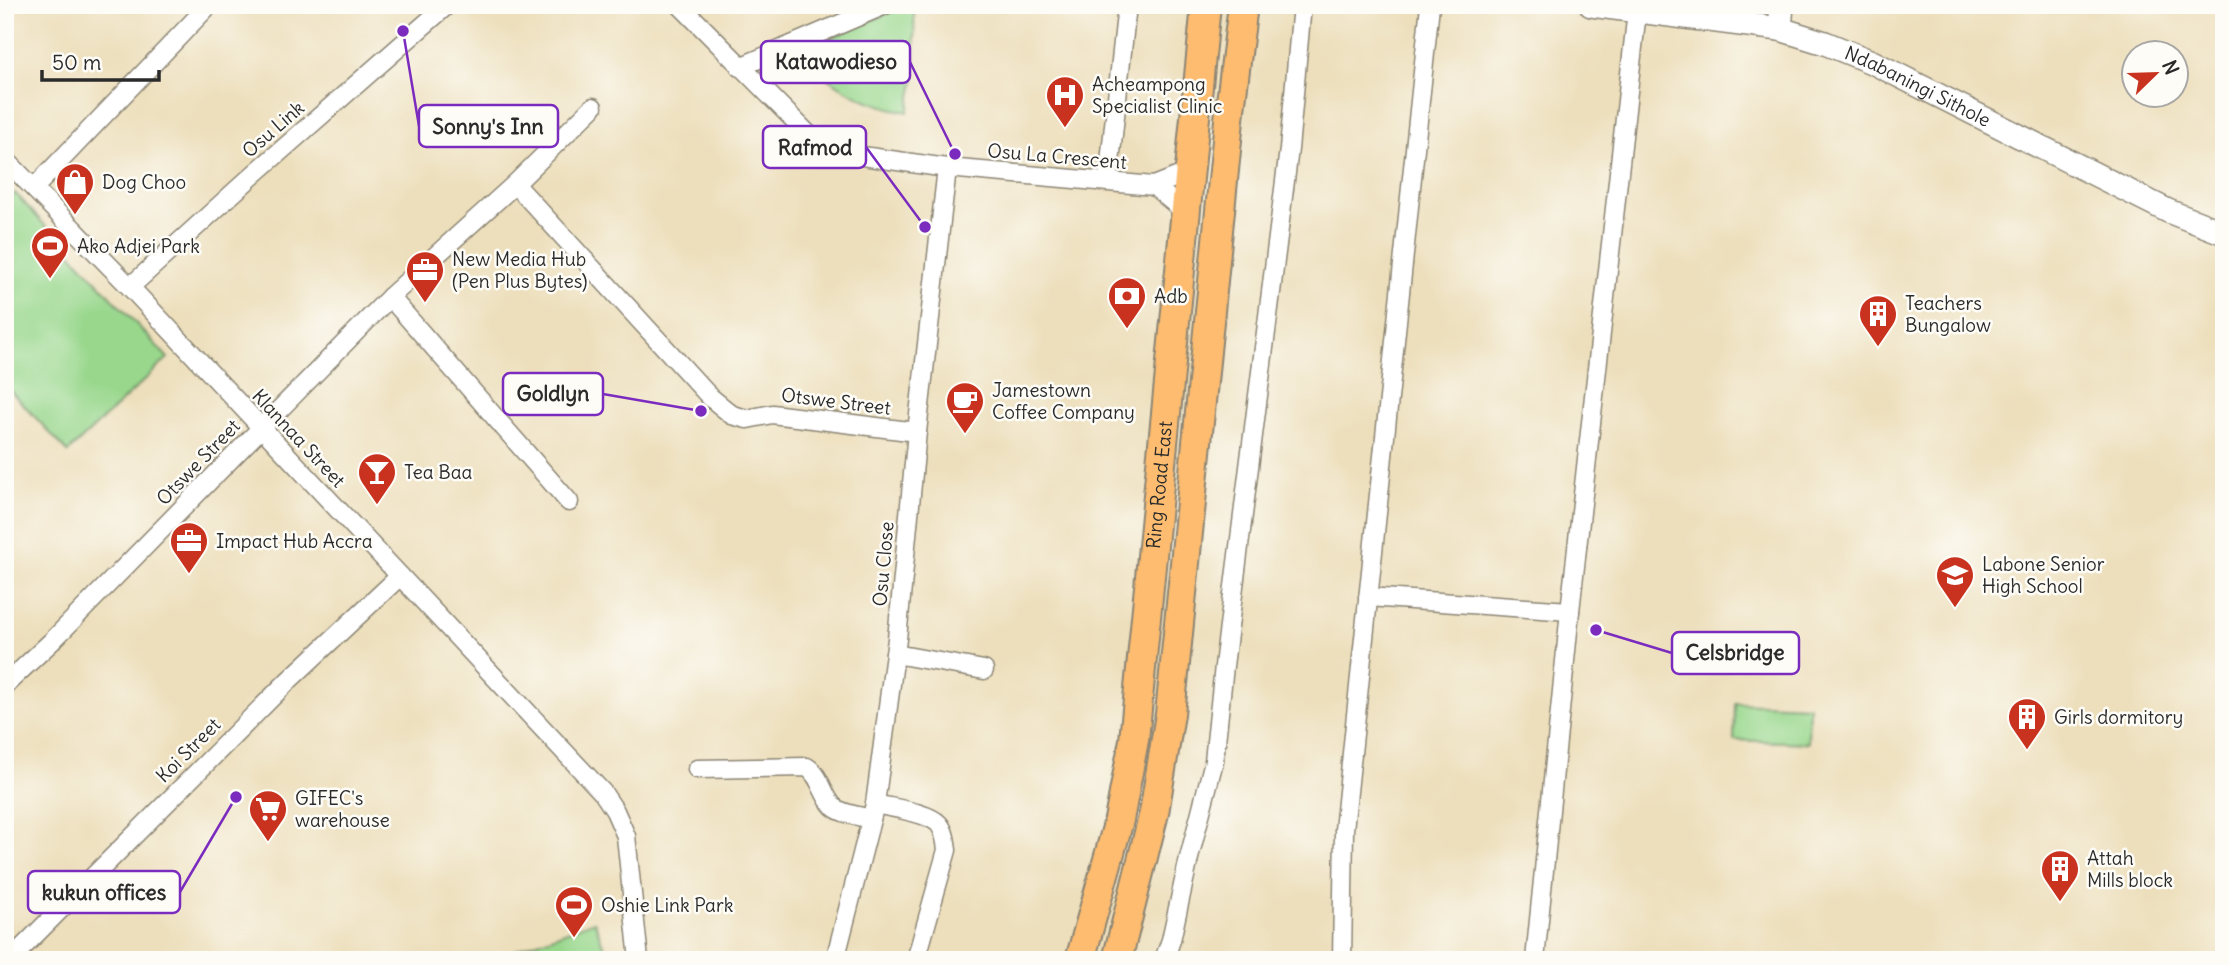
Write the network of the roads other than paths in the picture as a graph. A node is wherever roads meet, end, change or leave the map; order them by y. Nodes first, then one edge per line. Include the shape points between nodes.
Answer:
1 (209, 5) edge
2 (447, 5) edge
3 (680, 5) edge
4 (885, 5) edge
5 (1127, 5) edge
6 (1206, 5) edge
7 (1303, 5) edge
8 (1430, 5) edge
9 (1591, 5) edge
10 (1782, 5) edge
11 (1244, 10) edge
12 (1637, 11) junction
13 (1780, 29) junction
14 (740, 67) junction
15 (593, 107) dead end
16 (6, 162) edge
17 (947, 168) junction
18 (1189, 172) junction
19 (1108, 181) junction
20 (515, 184) junction
21 (1154, 186) junction
22 (34, 188) junction
23 (1185, 212) junction
24 (2224, 233) edge
25 (130, 287) junction
26 (390, 298) junction
27 (261, 428) junction
28 (917, 432) junction
29 (569, 502) dead end
30 (400, 576) junction
31 (1368, 597) junction
32 (1570, 611) junction
33 (895, 653) junction
34 (984, 670) dead end
35 (5, 685) edge
36 (697, 769) dead end
37 (873, 812) junction
38 (8, 959) edge
39 (639, 960) edge
40 (835, 960) edge
41 (916, 960) edge
42 (1080, 960) edge
43 (1117, 960) edge
44 (1164, 960) edge
45 (1342, 960) edge
46 (1535, 960) edge

1 - 22 street
2 - 25 street, Osu Link
3 - 14 street, Osu La Crescent
4 - 14 street
5 - 19 street
6 - 18 main road, Ring Road East
7 - 44 street via 1214,761
8 - 31 street
9 - 12 street, Ndabaningi Sithole
10 - 13 street
11 - 43 main road, Ring Road East via 1227,136 1170,714 1154,813
12 - 13 street, Ndabaningi Sithole
12 - 32 street
13 - 24 street, Ndabaningi Sithole via 1874,63 2156,205
14 - 17 street, Osu La Crescent via 815,141 855,155
15 - 20 street, Otswe Street
16 - 22 street, Klannaa Street
17 - 19 street, Osu La Crescent
17 - 28 street, Osu Close
18 - 21 street, Osu La Crescent
18 - 23 main road, Ring Road East
19 - 21 street, Osu La Crescent
20 - 26 street, Otswe Street
20 - 28 street, Otswe Street via 710,397 732,415 747,419 772,414
21 - 23 street
22 - 25 street, Klannaa Street
23 - 42 main road, Ring Road East via 1134,740 1119,820
25 - 27 street, Klannaa Street
26 - 27 street, Otswe Street
26 - 29 street
27 - 30 street, Klannaa Street
27 - 35 street, Otswe Street
28 - 33 street, Osu Close
30 - 38 street, Koi Street
30 - 39 street, Klannaa Street via 615,811 626,836
31 - 32 street
31 - 45 street via 1344,830
32 - 46 street
33 - 34 street
33 - 37 street, Osu Close
36 - 37 street via 807,768 814,772 833,806 842,811
37 - 40 street, Osu Close
37 - 41 street via 928,817 939,824 945,836 947,850

